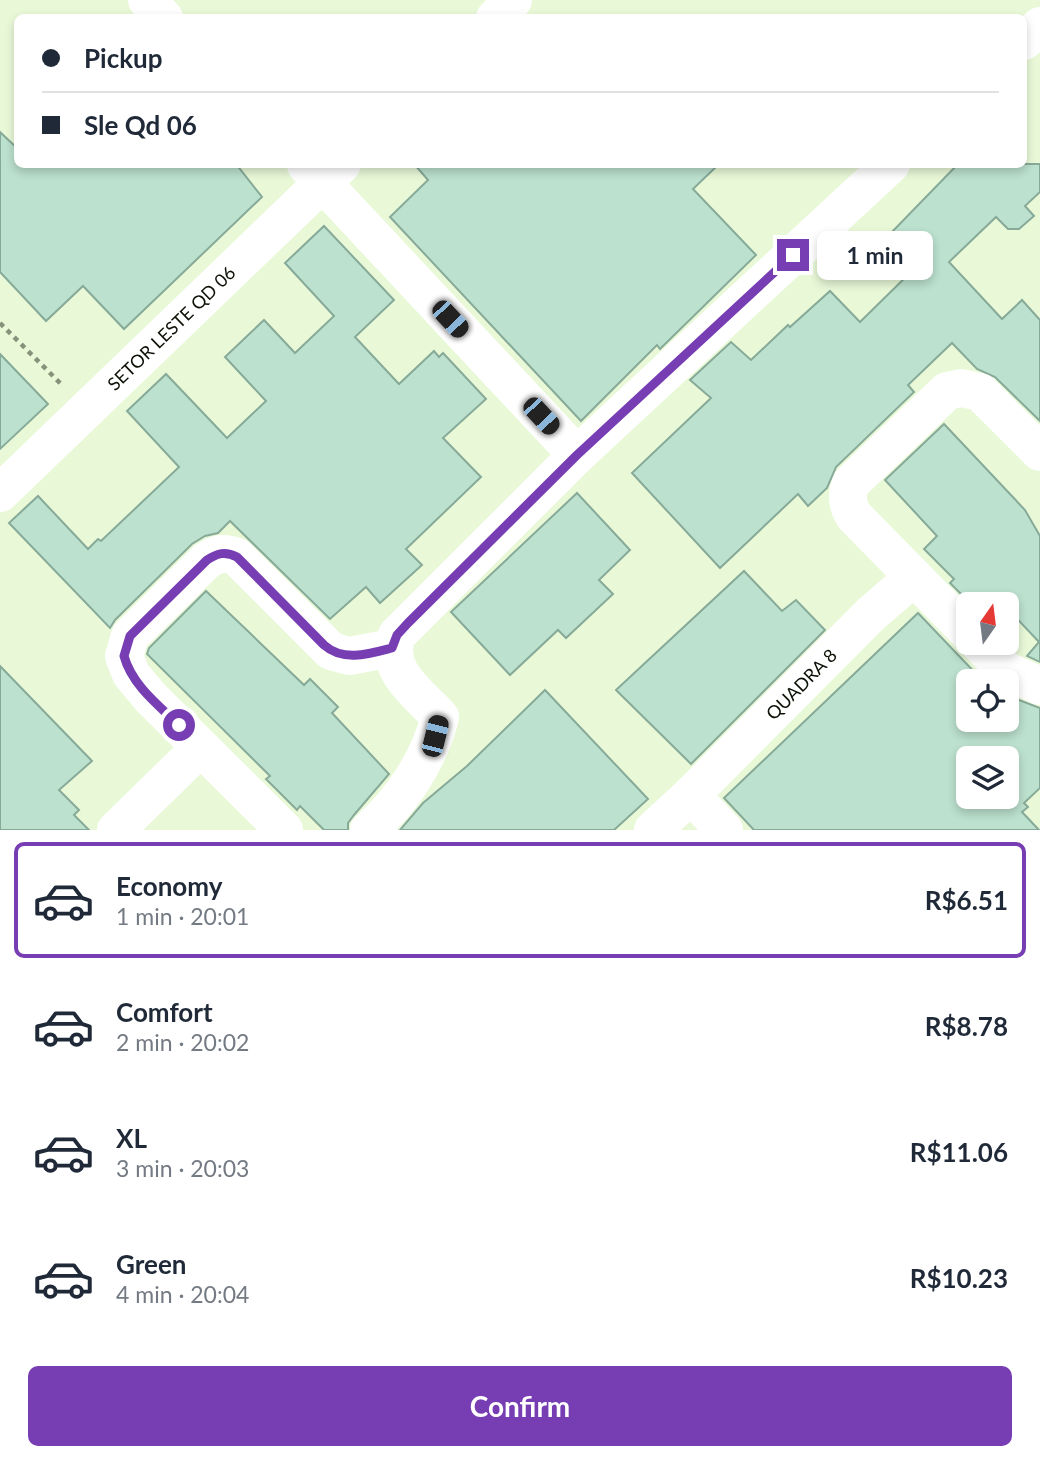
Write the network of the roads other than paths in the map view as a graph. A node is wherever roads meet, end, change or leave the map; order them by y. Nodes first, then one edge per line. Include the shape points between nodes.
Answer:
1 (147, 0) edge
2 (513, 0) edge
3 (160, 14) edge
4 (499, 14) edge
5 (1040, 26) edge
6 (1027, 38) edge
7 (887, 168) edge
8 (323, 171) edge
9 (1040, 452) edge
10 (577, 455) junction
11 (0, 492) edge
12 (914, 578) junction
13 (956, 620) edge
14 (392, 648) junction
15 (991, 655) edge
16 (1040, 686) edge
17 (200, 748) junction
18 (691, 795) junction
19 (116, 830) edge
20 (284, 830) edge
21 (369, 830) edge
22 (653, 830) edge
23 (724, 830) edge

1 - 3 street
2 - 4 street
5 - 6 street
7 - 10 street
8 - 10 street
8 - 11 street, SETOR LESTE QD 06
9 - 12 street via 980,392 961,388 947,391 851,483 847,493 854,516
10 - 14 street via 402,629
12 - 13 street
12 - 18 street, QUADRA 8 via 871,614
14 - 17 street via 349,656 331,651 237,557 218,554 192,573 130,636 124,656 131,674 150,697
14 - 21 street via 397,672 440,717 421,765 387,814
15 - 16 street via 1005,670
17 - 19 street
17 - 20 street
18 - 22 street, QUADRA 8
18 - 23 street

